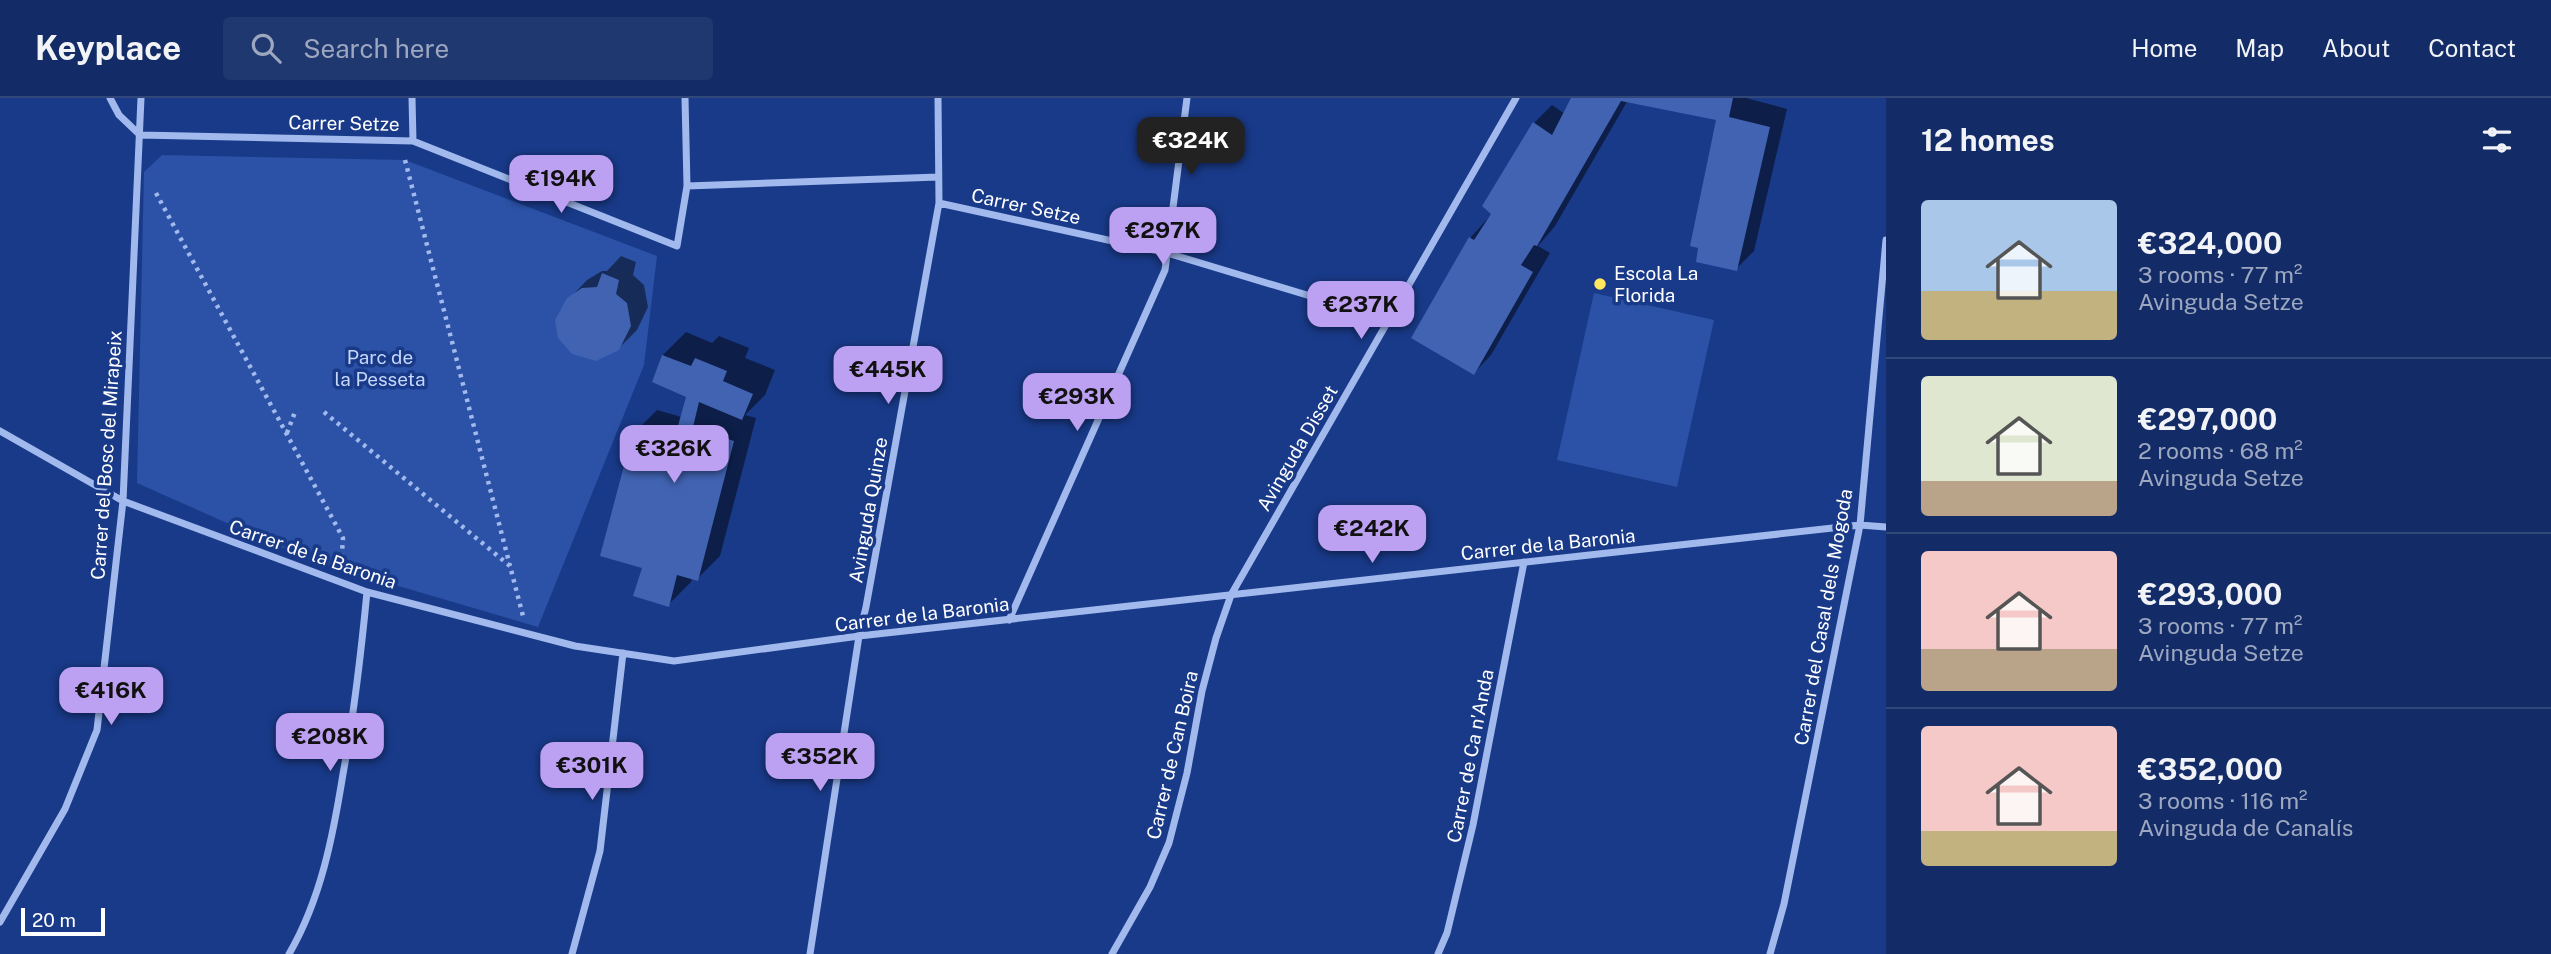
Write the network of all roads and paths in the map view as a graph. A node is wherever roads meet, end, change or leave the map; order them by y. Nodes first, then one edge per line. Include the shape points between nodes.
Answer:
1 (110, 98) edge
2 (141, 98) edge
3 (412, 98) edge
4 (685, 98) edge
5 (939, 98) edge
6 (1187, 98) edge
7 (1516, 98) edge
8 (140, 135) junction
9 (413, 141) junction
10 (405, 160) dead end
11 (939, 177) junction
12 (151, 184) dead end
13 (687, 186) junction
14 (939, 203) junction
15 (1886, 240) edge
16 (1167, 253) junction
17 (1390, 320) junction
18 (295, 412) dead end
19 (324, 412) dead end
20 (0, 431) edge
21 (287, 433) junction
22 (123, 501) junction
23 (1860, 525) junction
24 (1886, 527) edge
25 (1524, 562) junction
26 (510, 566) junction
27 (341, 567) dead end
28 (367, 592) junction
29 (1231, 595) junction
30 (1009, 620) junction
31 (526, 625) dead end
32 (859, 636) junction
33 (623, 653) junction
34 (0, 922) edge
35 (289, 954) edge
36 (572, 954) edge
37 (810, 954) edge
38 (1112, 954) edge
39 (1438, 954) edge
40 (1770, 954) edge

1 - 8 street
2 - 8 street, Carrer del Bosc del Mirapeix
3 - 9 street
4 - 13 street
5 - 11 street, Avinguda Quinze
6 - 16 street
7 - 17 street, Avinguda Disset
8 - 9 street, Carrer Setze
8 - 22 street, Carrer del Bosc del Mirapeix
9 - 13 street, Carrer Setze via 677,246
10 - 26 path
11 - 13 street
11 - 14 street, Avinguda Quinze
12 - 21 path
14 - 16 street, Carrer Setze
14 - 32 street, Avinguda Quinze
15 - 23 street, Carrer del Casal dels Mogoda
16 - 17 street, Carrer Setze
16 - 30 street via 1165,270
17 - 29 street, Avinguda Disset
18 - 21 path
19 - 26 path
20 - 22 street, Carrer de la Baronia
21 - 27 path via 344,538
22 - 28 street, Carrer de la Baronia
22 - 34 street, Carrer del Bosc del Mirapeix via 97,730 65,809
23 - 24 street, Carrer de la Baronia
23 - 25 street, Carrer de la Baronia
23 - 40 street, Carrer del Casal dels Mogoda
25 - 29 street, Carrer de la Baronia
25 - 39 street, Carrer de Ca n'Anda via 1474,825
26 - 31 path
28 - 33 street, Carrer de la Baronia via 575,646
28 - 35 street via 358,689 331,847
29 - 30 street, Carrer de la Baronia
29 - 38 street, Carrer de Can Boira via 1202,691 1169,843
30 - 32 street, Carrer de la Baronia
32 - 33 street, Carrer de la Baronia via 674,661
32 - 37 street, Avinguda Quinze
33 - 36 street via 600,851

